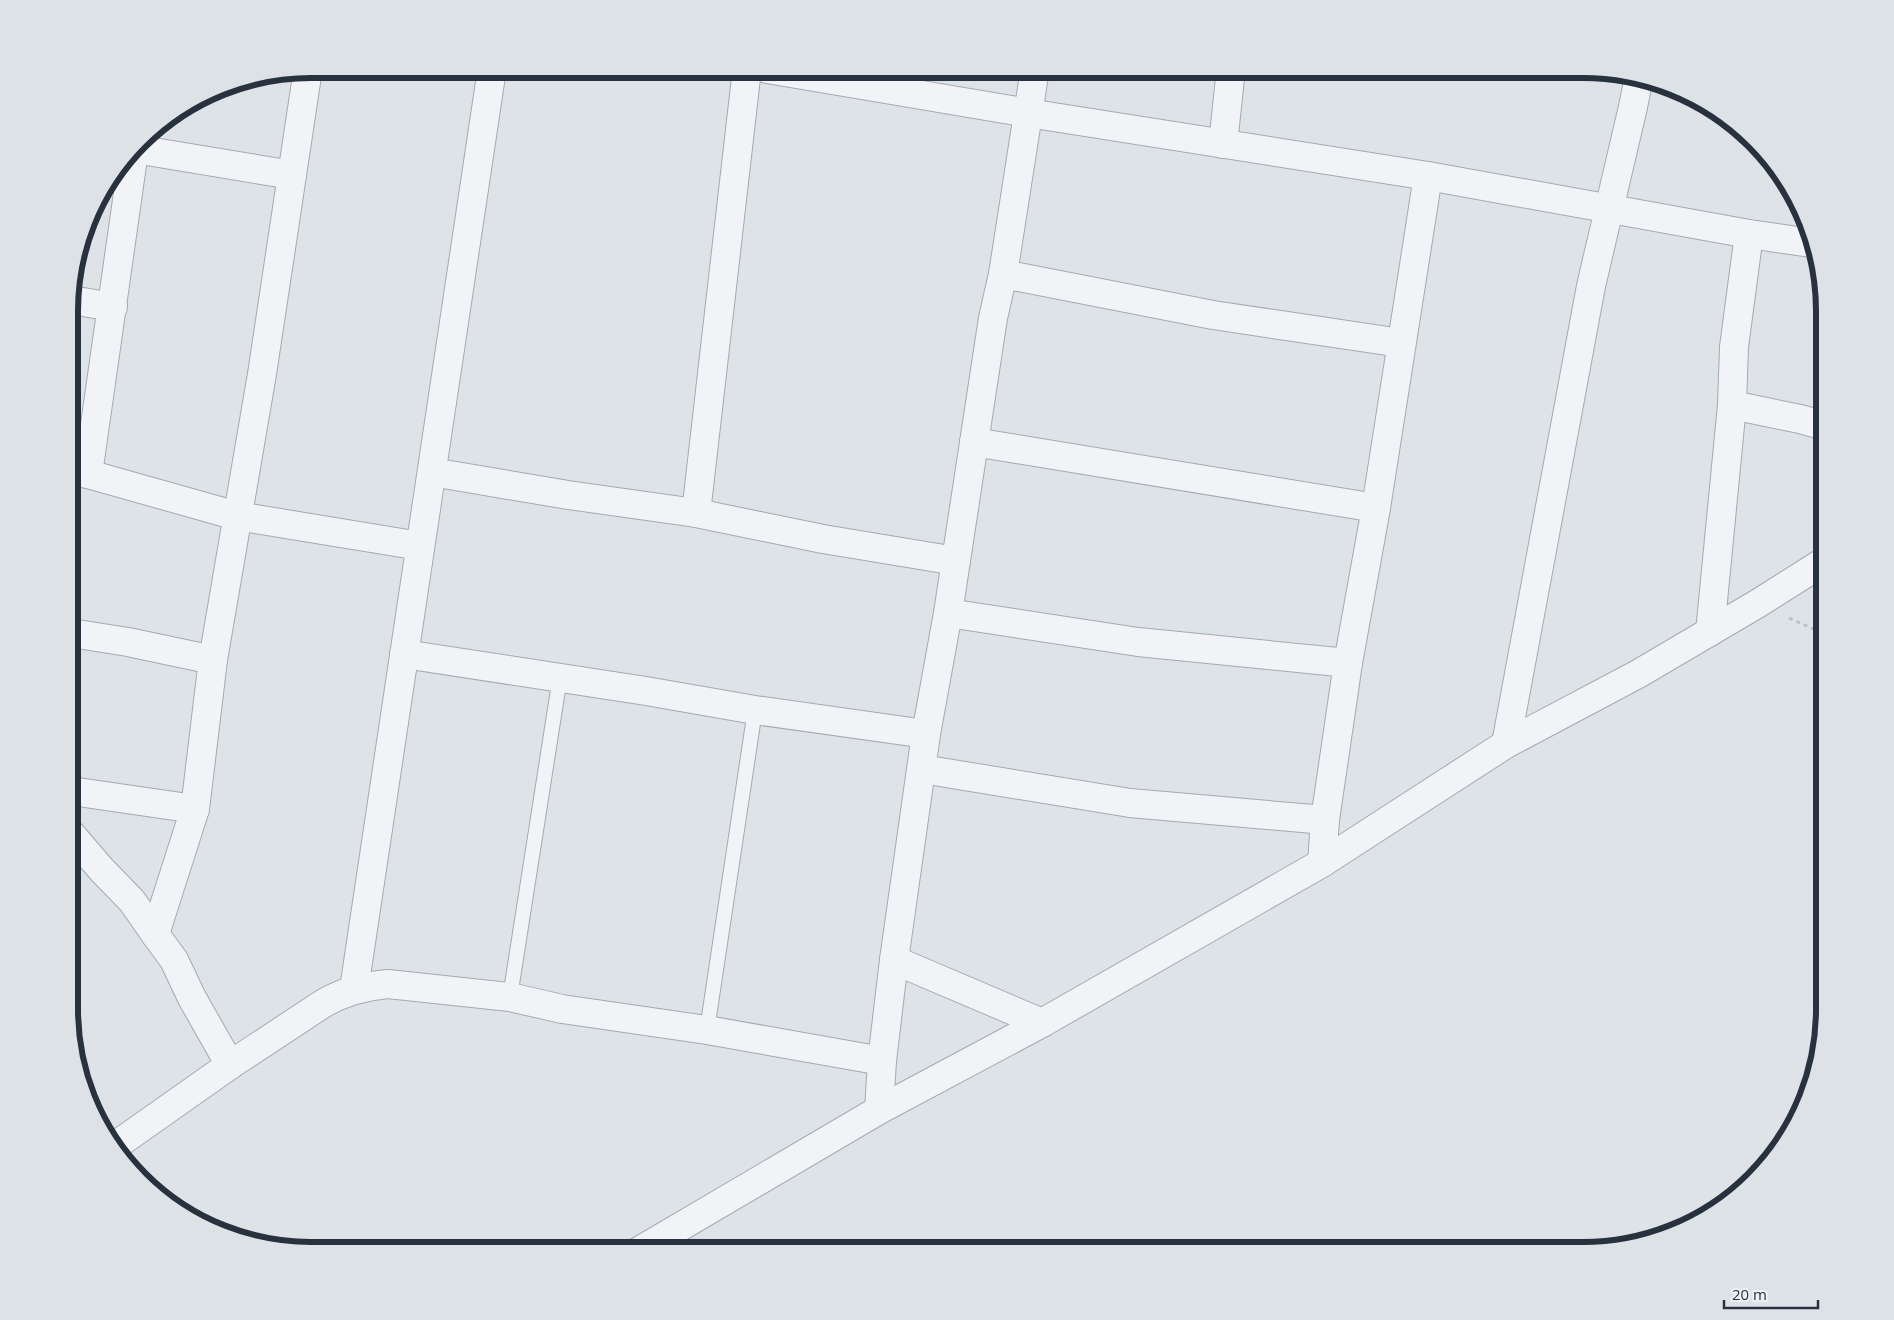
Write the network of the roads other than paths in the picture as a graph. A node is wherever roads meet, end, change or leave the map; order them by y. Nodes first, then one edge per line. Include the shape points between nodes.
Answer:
1 (307, 78) edge
2 (491, 78) edge
3 (747, 78) edge
4 (820, 78) edge
5 (1034, 78) edge
6 (1230, 78) edge
7 (1638, 84) edge
8 (1028, 113) junction
9 (1223, 144) junction
10 (141, 151) edge
11 (133, 160) edge
12 (292, 175) junction
13 (1428, 176) junction
14 (1610, 208) junction
15 (1749, 234) junction
16 (1806, 242) edge
17 (1003, 274) junction
18 (78, 301) edge
19 (113, 307) junction
20 (1400, 343) junction
21 (1732, 405) junction
22 (1816, 423) edge
23 (974, 442) junction
24 (79, 472) edge
25 (432, 472) junction
26 (1376, 508) junction
27 (696, 513) junction
28 (237, 516) junction
29 (420, 546) junction
30 (956, 561) junction
31 (1816, 566) edge
32 (948, 613) junction
33 (1710, 632) junction
34 (78, 634) edge
35 (404, 654) junction
36 (213, 660) junction
37 (1348, 663) junction
38 (560, 677) junction
39 (755, 710) junction
40 (926, 734) junction
41 (1506, 744) junction
42 (922, 769) junction
43 (78, 792) edge
44 (195, 809) junction
45 (1325, 820) junction
46 (78, 842) edge
47 (1322, 863) junction
48 (155, 934) junction
49 (894, 960) junction
50 (354, 989) junction
51 (510, 997) junction
52 (1042, 1023) junction
53 (707, 1030) junction
54 (882, 1061) junction
55 (230, 1065) junction
56 (879, 1110) junction
57 (120, 1143) edge
58 (655, 1242) edge

1 - 12 street
2 - 25 street
3 - 27 street
4 - 8 street
5 - 8 street
6 - 9 street
7 - 14 street
8 - 9 street
8 - 17 street
9 - 13 street
10 - 12 street
11 - 19 street
12 - 28 street
13 - 14 street
13 - 20 street
14 - 15 street
14 - 41 street via 1591,286
15 - 16 street
15 - 21 street via 1734,347
17 - 20 street via 1213,315
17 - 23 street
18 - 19 street
19 - 24 street
20 - 26 street
21 - 22 street
21 - 33 street
23 - 26 street
23 - 30 street
24 - 28 street
25 - 27 street
25 - 29 street
26 - 37 street
27 - 30 street
28 - 29 street
28 - 36 street
29 - 35 street
30 - 32 street
31 - 33 street
32 - 37 street via 1138,642
32 - 40 street
33 - 41 street
34 - 36 street
35 - 38 street
35 - 50 street
36 - 44 street
37 - 45 street
38 - 39 street
38 - 51 lane
39 - 40 street
39 - 53 lane
40 - 42 street
41 - 47 street
42 - 45 street via 1130,803
42 - 49 street
43 - 44 street
44 - 48 street
45 - 47 street
46 - 48 street via 132,901
47 - 52 street
48 - 55 street via 174,960
49 - 52 street
49 - 54 street
50 - 51 street via 388,984
50 - 55 street via 324,1003
51 - 53 street via 562,1009
52 - 56 street
53 - 54 street
54 - 56 street
55 - 57 street
56 - 58 street

